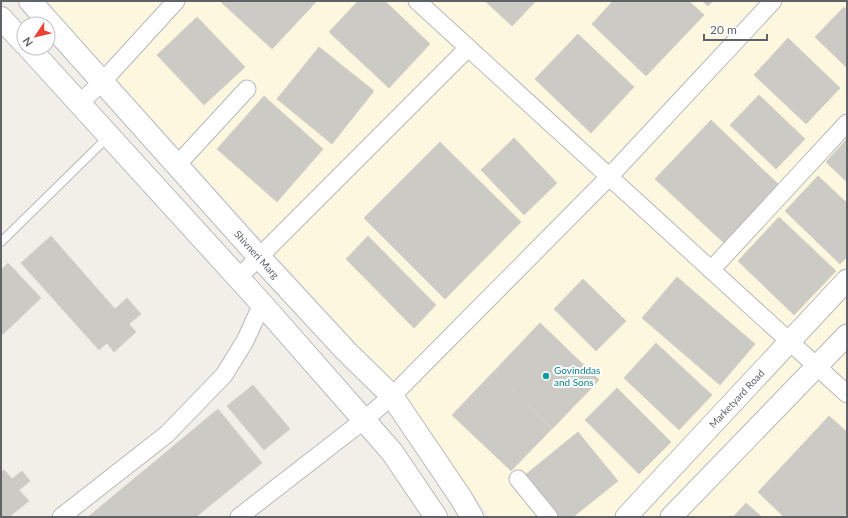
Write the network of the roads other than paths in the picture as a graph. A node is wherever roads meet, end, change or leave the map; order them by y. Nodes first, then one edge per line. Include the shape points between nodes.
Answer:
1 (30, 1) edge
2 (176, 1) edge
3 (417, 1) edge
4 (773, 1) edge
5 (1, 18) edge
6 (16, 34) edge
7 (468, 48) junction
8 (36, 56) edge
9 (102, 82) junction
10 (247, 89) dead end
11 (80, 103) junction
12 (847, 123) edge
13 (109, 135) junction
14 (178, 165) junction
15 (609, 177) junction
16 (1, 242) edge
17 (259, 257) junction
18 (711, 270) junction
19 (238, 278) junction
20 (847, 280) edge
21 (262, 304) junction
22 (847, 335) edge
23 (790, 342) junction
24 (817, 367) junction
25 (847, 394) edge
26 (392, 396) junction
27 (364, 420) junction
28 (518, 479) dead end
29 (61, 517) edge
30 (239, 517) edge
31 (436, 517) edge
32 (472, 517) edge
33 (549, 517) edge
34 (626, 517) edge
35 (671, 517) edge

1 - 9 main road, Shivneri Marg
2 - 9 street
3 - 7 street
4 - 15 street
5 - 6 main road
7 - 15 street
7 - 17 street
8 - 11 main road
9 - 11 street
9 - 14 main road, Shivneri Marg
10 - 14 street
11 - 13 main road
12 - 18 street
13 - 16 lane
13 - 19 main road
14 - 17 main road, Shivneri Marg
15 - 18 street
15 - 26 street
17 - 19 street
17 - 26 main road, Shivneri Marg via 346,351
18 - 23 street
19 - 21 main road
20 - 23 street, Marketyard Road
21 - 27 main road
21 - 29 street via 224,375 167,434
22 - 24 street
23 - 24 street
23 - 34 street, Marketyard Road
24 - 25 street
24 - 35 street
26 - 27 street
26 - 32 main road, Shivneri Marg
27 - 30 street
27 - 31 main road via 392,452
28 - 33 street

